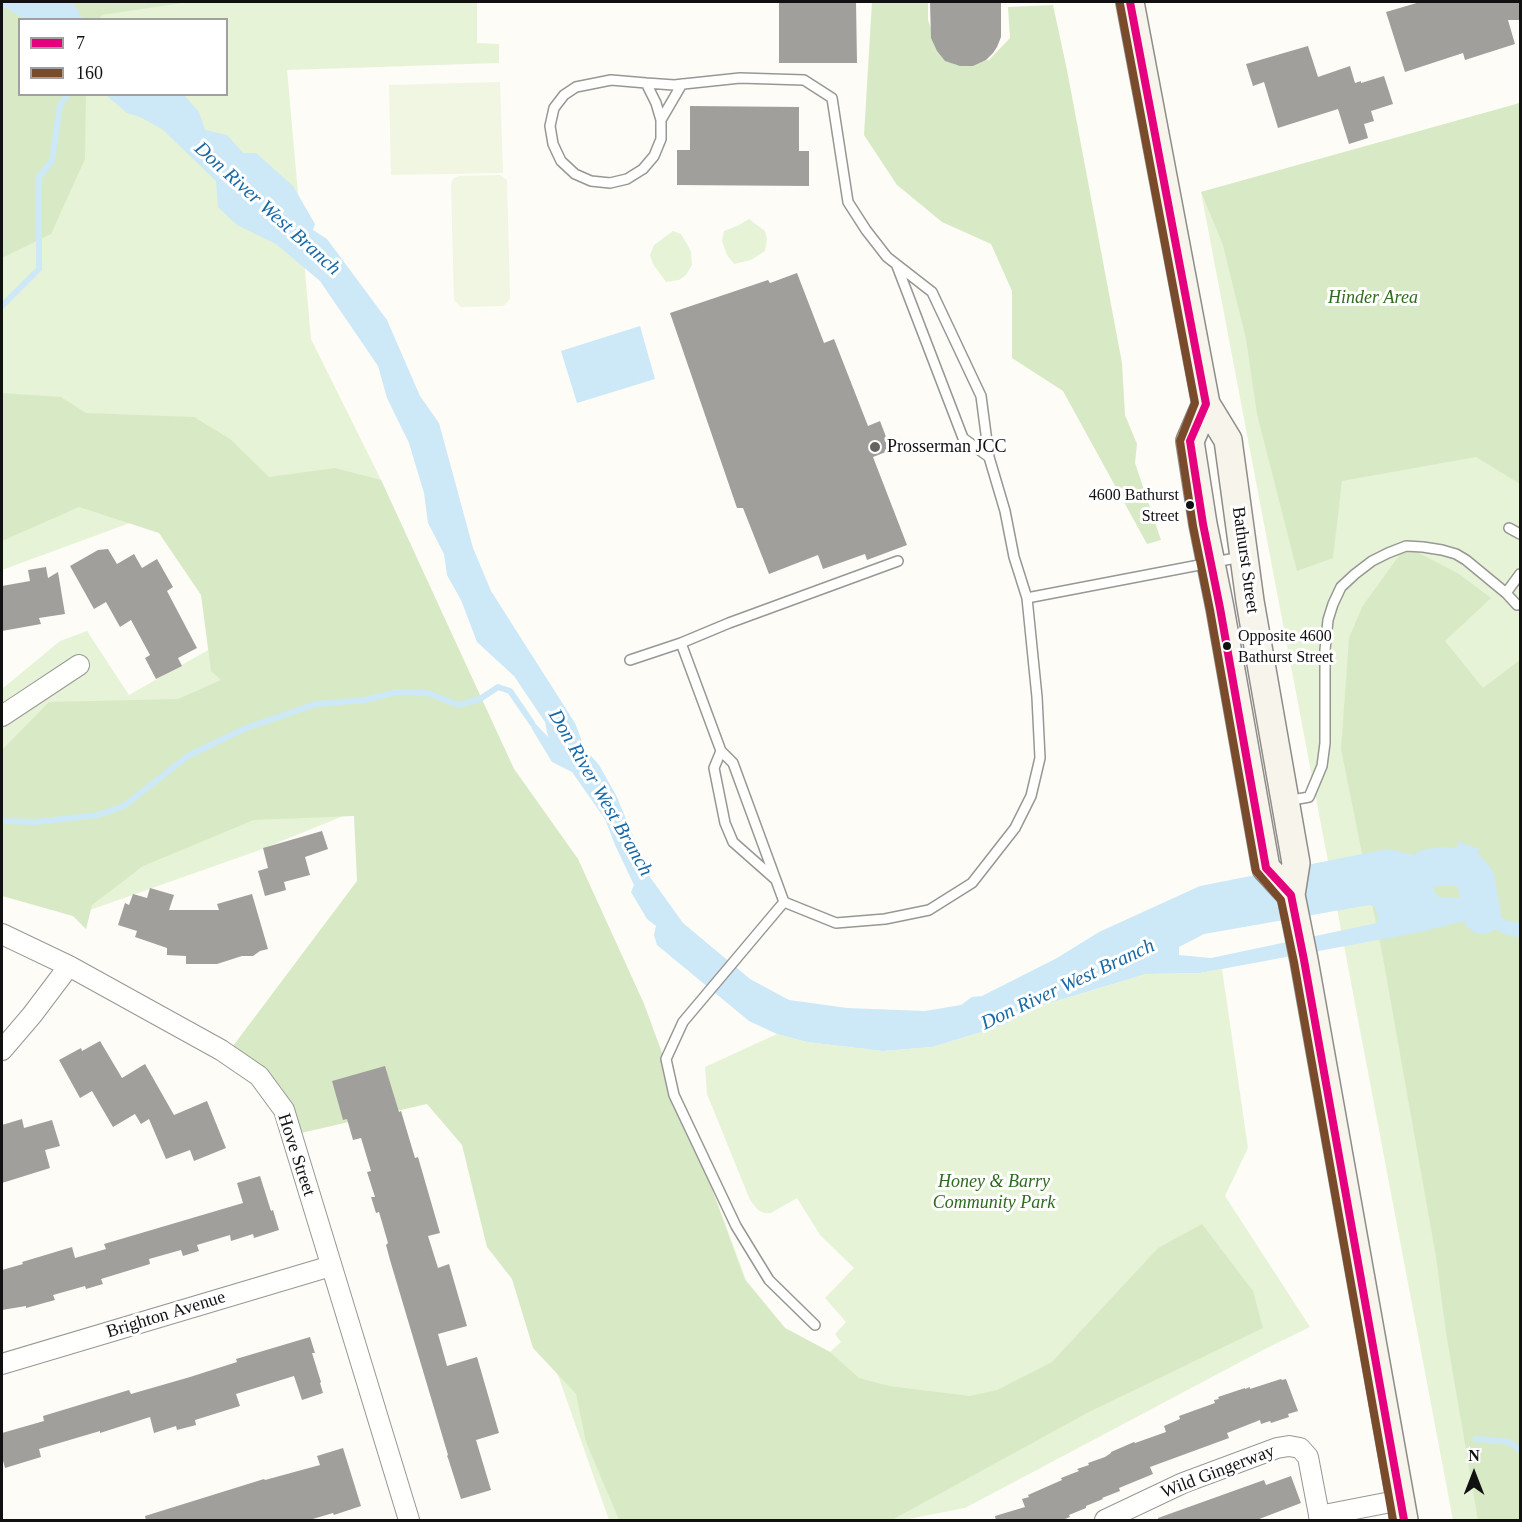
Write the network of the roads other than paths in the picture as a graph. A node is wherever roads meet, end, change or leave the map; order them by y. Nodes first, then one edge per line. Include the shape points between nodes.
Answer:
1 (1130, 2) edge
2 (646, 83) junction
3 (682, 84) junction
4 (661, 120) junction
5 (896, 264) junction
6 (1206, 404) junction
7 (989, 457) junction
8 (1509, 528) dead end
9 (1521, 534) edge
10 (1244, 557) junction
11 (898, 561) dead end
12 (1210, 563) junction
13 (1521, 574) edge
14 (1506, 593) junction
15 (1027, 598) junction
16 (1517, 605) dead end
17 (681, 643) junction
18 (630, 660) dead end
19 (79, 665) dead end
20 (2, 716) edge
21 (721, 751) junction
22 (1285, 802) junction
23 (777, 882) junction
24 (1291, 895) junction
25 (784, 902) junction
26 (2, 934) edge
27 (69, 966) junction
28 (2, 1050) edge
29 (331, 1266) junction
30 (814, 1325) dead end
31 (2, 1364) edge
32 (1403, 1510) edge
33 (1320, 1518) edge
34 (409, 1521) edge
35 (1105, 1521) edge

1 - 6 main road, Bathurst Street
2 - 3 lane
2 - 4 lane
2 - 4 lane via 611,80 576,87 554,108 550,126 553,144 561,161 575,174 591,182 609,183 643,170 661,139
3 - 4 lane
3 - 5 lane via 740,78 804,80 832,98 848,202
5 - 7 lane via 963,438
5 - 7 lane via 932,292 981,396
6 - 10 main road, Bathurst Street via 1228,440
6 - 12 main road, Bathurst Street via 1190,441
7 - 15 lane
8 - 9 lane
10 - 12 lane
10 - 22 main road, Bathurst Street
11 - 17 lane
12 - 15 lane
12 - 24 main road, Bathurst Street via 1266,868
13 - 14 lane
14 - 16 lane
14 - 22 lane via 1456,554 1406,546 1372,561 1341,587 1328,620 1324,650 1322,766 1309,797
15 - 25 lane via 1040,758 1031,796 1015,828 972,883 929,910 885,919 836,923
17 - 18 lane
17 - 21 lane
19 - 20 street
21 - 23 lane via 733,763
21 - 23 lane via 714,768 733,842
22 - 24 main road, Bathurst Street via 1296,862
23 - 25 lane
24 - 32 main road
25 - 30 lane via 683,1022 666,1059 674,1095 741,1235 769,1280
26 - 27 street, Hove Street
27 - 28 street
27 - 29 street, Hove Street via 221,1050 259,1076 284,1110
29 - 31 street, Brighton Avenue
29 - 34 street, Hove Street
32 - 33 street, Wild Gingerway
33 - 35 street, Wild Gingerway via 1308,1457 1300,1448 1289,1446 1184,1483

